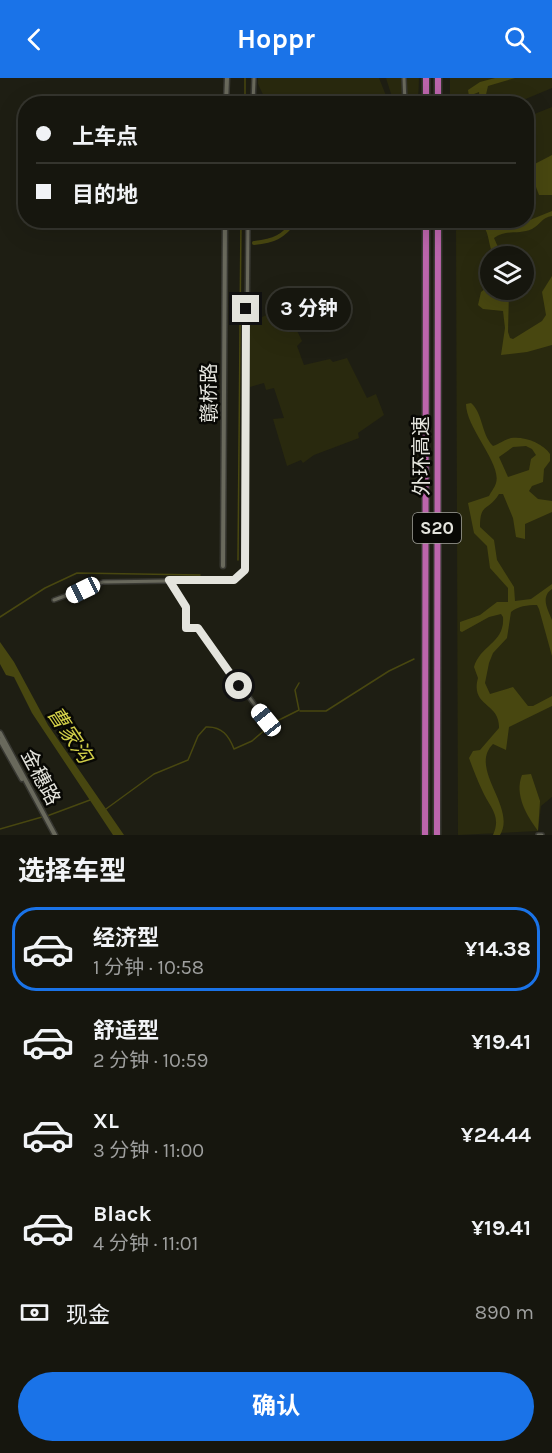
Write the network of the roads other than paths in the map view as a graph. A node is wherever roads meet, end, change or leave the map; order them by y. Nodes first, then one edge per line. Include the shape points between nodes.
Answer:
1 (227, 78) edge
2 (254, 78) edge
3 (404, 78) edge
4 (426, 78) edge
5 (438, 78) edge
6 (226, 96) edge
7 (253, 96) edge
8 (405, 96) edge
9 (426, 96) edge
10 (438, 96) edge
11 (225, 228) edge
12 (248, 228) edge
13 (426, 228) edge
14 (438, 228) edge
15 (223, 566) dead end
16 (169, 580) junction
17 (54, 600) dead end
18 (266, 720) dead end
19 (0, 733) edge
20 (0, 740) edge
21 (39, 806) junction
22 (54, 835) edge
23 (425, 835) edge
24 (437, 835) edge

1 - 6 street
2 - 7 street
3 - 8 street
4 - 9 highway
5 - 10 highway
11 - 15 street, 赣桥路
12 - 16 street via 245,570 234,580
13 - 23 highway, 外环高速 / S20
14 - 24 highway, 外环高速 / S20
16 - 17 street via 103,582
16 - 18 street via 186,607 186,628 198,628
19 - 21 street, 金穗路
20 - 21 street, 金穗路
21 - 22 street, 金穗路

